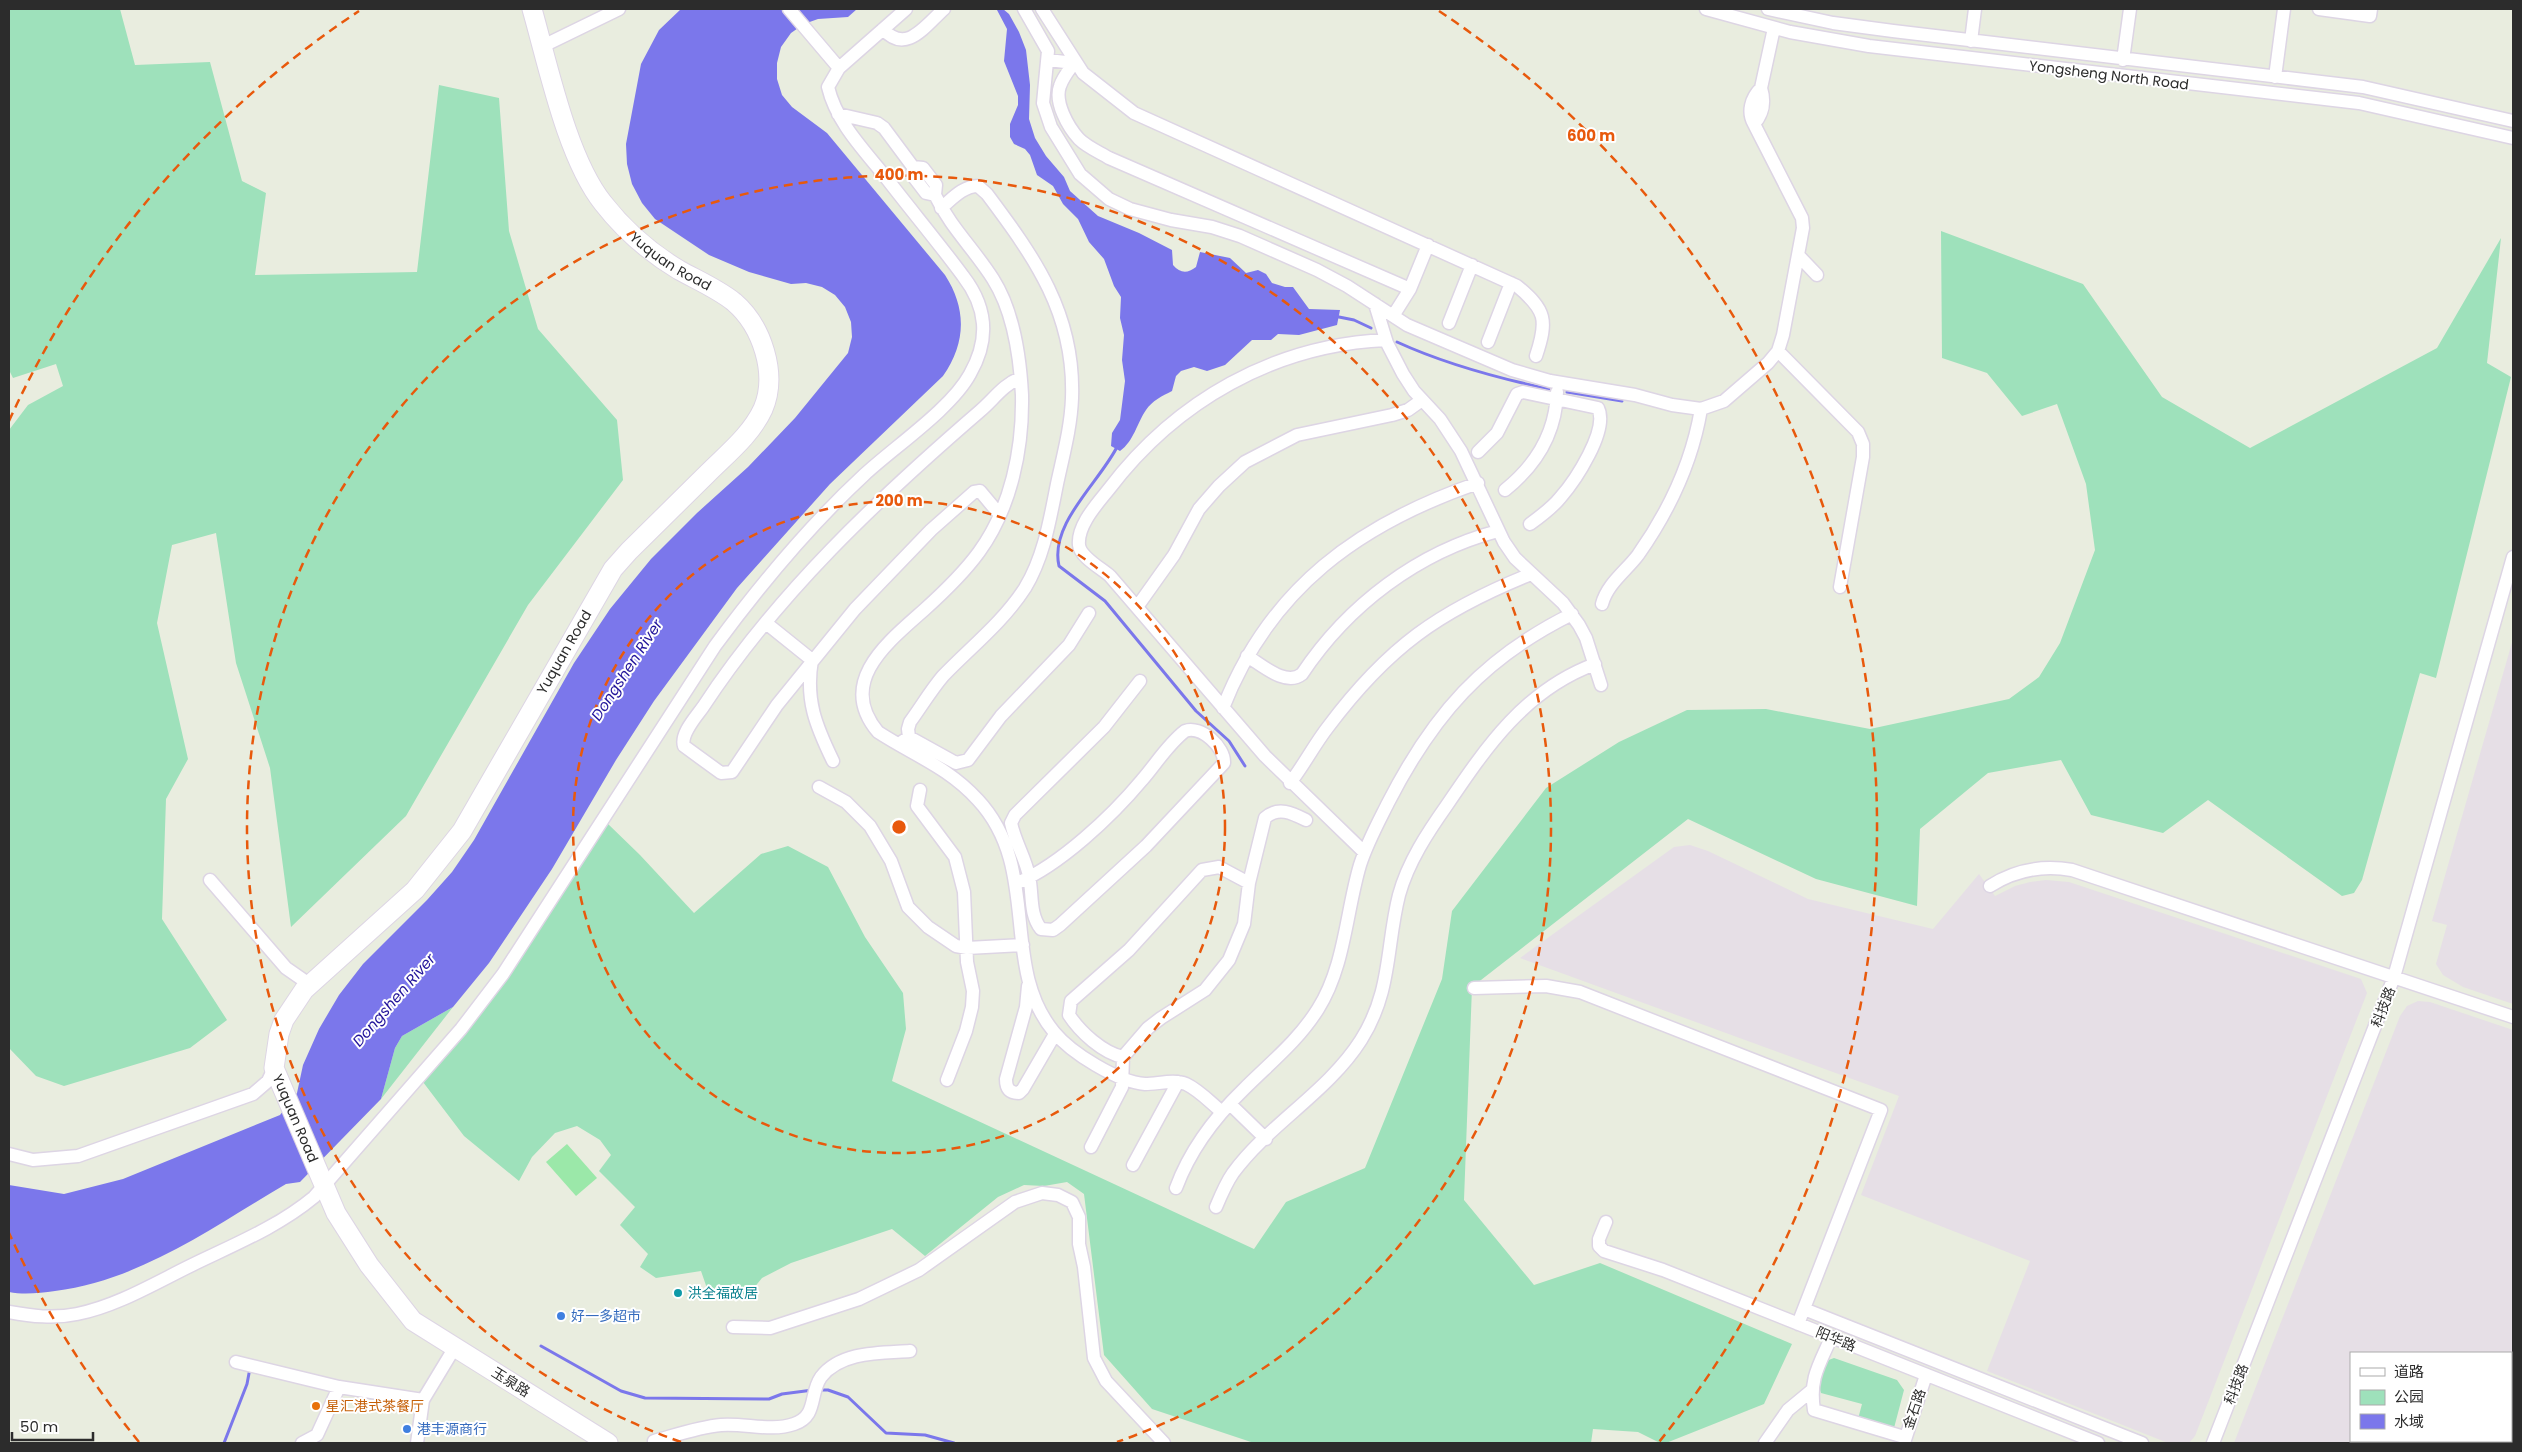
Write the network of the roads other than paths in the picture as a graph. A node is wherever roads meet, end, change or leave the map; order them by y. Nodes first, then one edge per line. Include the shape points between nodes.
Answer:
1 (532, 9) edge
2 (619, 9) edge
3 (789, 9) edge
4 (906, 9) edge
5 (944, 9) edge
6 (1024, 9) edge
7 (1042, 9) edge
8 (1706, 9) edge
9 (1768, 9) edge
10 (1975, 9) edge
11 (2130, 9) edge
12 (2284, 9) edge
13 (2319, 9) edge
14 (2371, 9) edge
15 (1774, 28) junction
16 (883, 29) junction
17 (1971, 41) junction
18 (543, 46) junction
19 (1048, 60) junction
20 (2123, 60) junction
21 (1074, 62) junction
22 (839, 68) junction
23 (2275, 78) junction
24 (838, 114) junction
25 (2513, 121) edge
26 (2513, 138) edge
27 (941, 208) junction
28 (1428, 246) junction
29 (1798, 255) junction
30 (1472, 265) junction
31 (1817, 275) dead end
32 (1512, 283) junction
33 (1410, 289) junction
34 (1374, 304) junction
35 (1393, 316) junction
36 (1449, 323) dead end
37 (1386, 340) junction
38 (1488, 342) dead end
39 (1778, 351) junction
40 (1536, 356) dead end
41 (1020, 378) junction
42 (1556, 382) junction
43 (1422, 400) junction
44 (1556, 400) junction
45 (1701, 409) junction
46 (1478, 452) dead end
47 (1478, 483) junction
48 (1505, 490) dead end
49 (1000, 515) junction
50 (1530, 524) dead end
51 (1498, 531) junction
52 (2513, 557) edge
53 (1531, 574) junction
54 (1840, 587) dead end
55 (2507, 600) edge
56 (1602, 604) dead end
57 (1137, 607) junction
58 (1089, 613) dead end
59 (1572, 614) junction
60 (766, 623) junction
61 (1247, 656) junction
62 (812, 660) junction
63 (1595, 664) junction
64 (1140, 681) dead end
65 (1601, 685) dead end
66 (1223, 708) junction
67 (904, 741) junction
68 (833, 762) dead end
69 (1290, 784) junction
70 (819, 787) dead end
71 (920, 790) dead end
72 (1306, 820) dead end
73 (1364, 852) junction
74 (1029, 878) junction
75 (210, 880) dead end
76 (1017, 883) junction
77 (1249, 883) junction
78 (1990, 886) dead end
79 (1023, 945) junction
80 (967, 948) junction
81 (2394, 978) junction
82 (1028, 979) junction
83 (309, 984) junction
84 (1474, 988) dead end
85 (2513, 1017) edge
86 (1055, 1034) junction
87 (1123, 1057) junction
88 (274, 1068) junction
89 (1123, 1078) junction
90 (947, 1080) dead end
91 (1178, 1082) junction
92 (1226, 1108) junction
93 (1266, 1139) junction
94 (1090, 1147) dead end
95 (9, 1154) edge
96 (1133, 1165) dead end
97 (323, 1187) junction
98 (1176, 1188) dead end
99 (1216, 1207) dead end
100 (1606, 1222) dead end
101 (1804, 1309) junction
102 (9, 1312) edge
103 (1798, 1324) junction
104 (732, 1327) dead end
105 (1831, 1338) junction
106 (455, 1347) junction
107 (910, 1351) dead end
108 (236, 1362) dead end
109 (1926, 1375) junction
110 (339, 1387) junction
111 (1811, 1391) junction
112 (423, 1400) junction
113 (1904, 1440) edge
114 (654, 1441) dead end
115 (302, 1443) edge
116 (417, 1443) edge
117 (608, 1443) edge
118 (1164, 1443) edge
119 (1765, 1443) edge
120 (2098, 1443) edge
121 (2142, 1443) edge
122 (2213, 1443) edge

1 - 18 street, Yuquan Road
2 - 18 street
3 - 22 street
4 - 16 street
5 - 16 street via 909,39 892,39
6 - 19 street via 1045,42
7 - 21 street
8 - 15 street, Yongsheng North Road
9 - 17 street, Yongsheng North Road via 1834,23
10 - 17 street
11 - 20 street
12 - 23 street
13 - 14 street via 2370,16
15 - 26 street, Yongsheng North Road via 1869,46 2359,103
15 - 29 street via 1761,88 1764,97 1759,118 1754,124 1798,208 1803,228
16 - 22 street
17 - 20 street, Yongsheng North Road
18 - 83 street, Yuquan Road via 577,158 601,200 617,220 658,256 722,293 748,317 765,353 768,371 766,399 754,425 743,439 613,569 448,852 395,910
19 - 21 street
19 - 34 street via 1044,91 1046,114 1069,159 1094,188 1130,209 1212,226 1240,236 1317,270
20 - 23 street, Yongsheng North Road
21 - 28 street via 1103,92 1134,114
21 - 33 street via 1064,77 1058,96 1072,128 1092,148
22 - 24 street via 828,87
23 - 25 street, Yongsheng North Road via 2363,87
24 - 27 street via 877,123 884,128 913,168 913,176 926,193 935,196
24 - 97 street via 980,301 983,314 981,344 970,375 948,401 834,505 737,616 504,974 466,1023
27 - 41 street via 994,280 1004,301 1018,354
27 - 67 street via 962,190 978,186 1030,253 1058,308 1067,338 1072,400 1050,516 1034,572 995,626 932,691 910,722
28 - 30 street
28 - 33 street
29 - 31 street
29 - 39 street
30 - 32 street
30 - 36 street
32 - 38 street
32 - 40 street via 1531,298 1544,321 1544,333
33 - 35 street
34 - 35 street
34 - 37 street
35 - 42 street via 1512,370
37 - 43 street via 1403,374
37 - 57 street via 1301,353 1250,373 1189,408 1139,453 1086,522 1079,544 1081,553 1110,576
39 - 45 street via 1768,364 1724,400
39 - 54 street via 1853,427 1863,444
41 - 49 street via 1022,417 1019,444
41 - 60 street via 1007,384 881,499
42 - 44 street
42 - 45 street
43 - 47 street via 1440,419
43 - 57 street via 1408,410 1392,415 1297,435 1245,462 1218,486 1199,509 1174,555
44 - 46 street via 1523,392 1517,394 1497,432
44 - 48 street via 1554,417 1541,451
44 - 50 street via 1591,404 1598,408 1601,420 1575,480 1559,500
45 - 56 street via 1687,464 1666,511 1637,556 1609,589
47 - 51 street
47 - 61 street via 1410,509 1336,555 1290,595
49 - 62 street via 980,491 969,495 889,573
49 - 67 street via 979,552 960,576 884,647 868,670 862,688 864,710 870,723 878,732
51 - 53 street via 1515,558
51 - 61 street via 1452,547 1386,585 1345,619 1297,678 1286,679
52 - 55 street, 科技路
53 - 59 street
53 - 69 street via 1447,614 1392,654 1350,698
55 - 81 street, 科技路
57 - 66 street
58 - 67 street via 1069,645 1001,716 968,760 956,763
59 - 63 street via 1586,638
59 - 73 street via 1546,627 1494,663 1452,702 1397,785
60 - 62 street
60 - 62 street via 716,687 684,736 684,746 721,774 732,772
61 - 66 street
62 - 68 street via 808,681 810,698 815,720
63 - 65 street
63 - 93 street via 1567,676 1537,695 1510,720 1481,755 1436,821 1403,882 1384,985 1372,1022 1362,1040 1337,1071
64 - 74 street via 1104,727 1015,815 1011,823 1013,834
66 - 69 street
67 - 76 street via 948,772 979,801 1004,837
69 - 73 street
70 - 80 street via 846,802 870,826 891,861 905,901 916,917 956,946
71 - 80 street via 917,806 948,846 960,874
72 - 77 street via 1279,810 1265,818
73 - 92 street via 1335,974 1319,1008 1294,1041
74 - 74 street via 1053,863 1120,803 1185,731 1198,730 1221,750 1224,763 1219,771 1146,846 1053,930 1041,929 1036,922
74 - 76 street
75 - 83 street via 286,968
76 - 79 street
77 - 87 street via 1244,924 1230,960 1205,990 1148,1028
77 - 87 street via 1219,867 1202,870 1129,950 1071,1001 1068,1015 1073,1022 1107,1051
78 - 81 street via 2012,874 2029,870 2072,870
79 - 80 street
79 - 82 street
80 - 90 street via 972,1007
81 - 85 street
81 - 122 street, 科技路
82 - 86 street via 1039,1010
82 - 86 street via 1026,1007 1006,1079 1009,1090 1019,1093 1023,1089
83 - 88 street, Yuquan Road via 284,1020
84 - 101 street via 1546,986 1580,992 1881,1110
86 - 89 street via 1086,1058
87 - 89 street
88 - 95 street via 268,1080 253,1094 93,1152 48,1160
88 - 97 street, Yuquan Road
89 - 91 street via 1145,1084
89 - 94 street via 1122,1087
91 - 92 street
91 - 96 street
92 - 93 street
92 - 98 street via 1191,1153
93 - 99 street via 1233,1173
97 - 102 street via 284,1219 106,1305 78,1314 52,1317
97 - 106 street, Yuquan Road via 365,1258 413,1321
100 - 103 street, 阳华路 via 1599,1238 1599,1246 1604,1251 1663,1270
101 - 103 street
101 - 121 street, 阳华路
103 - 105 street, 阳华路
104 - 118 street via 770,1328 859,1299 919,1270 1015,1202 1042,1193 1058,1195 1072,1202 1079,1217 1079,1244 1094,1358 1106,1381
105 - 109 street, 阳华路
105 - 111 street
106 - 112 street
106 - 117 street, 玉泉路
107 - 114 street via 862,1355 828,1370 816,1385 811,1412 804,1419 785,1427 723,1425
108 - 110 street
109 - 113 street, 金石路
109 - 120 street, 阳华路
110 - 112 street
110 - 115 street via 317,1435
111 - 113 street via 1814,1410
111 - 119 street via 1788,1410
112 - 116 street

